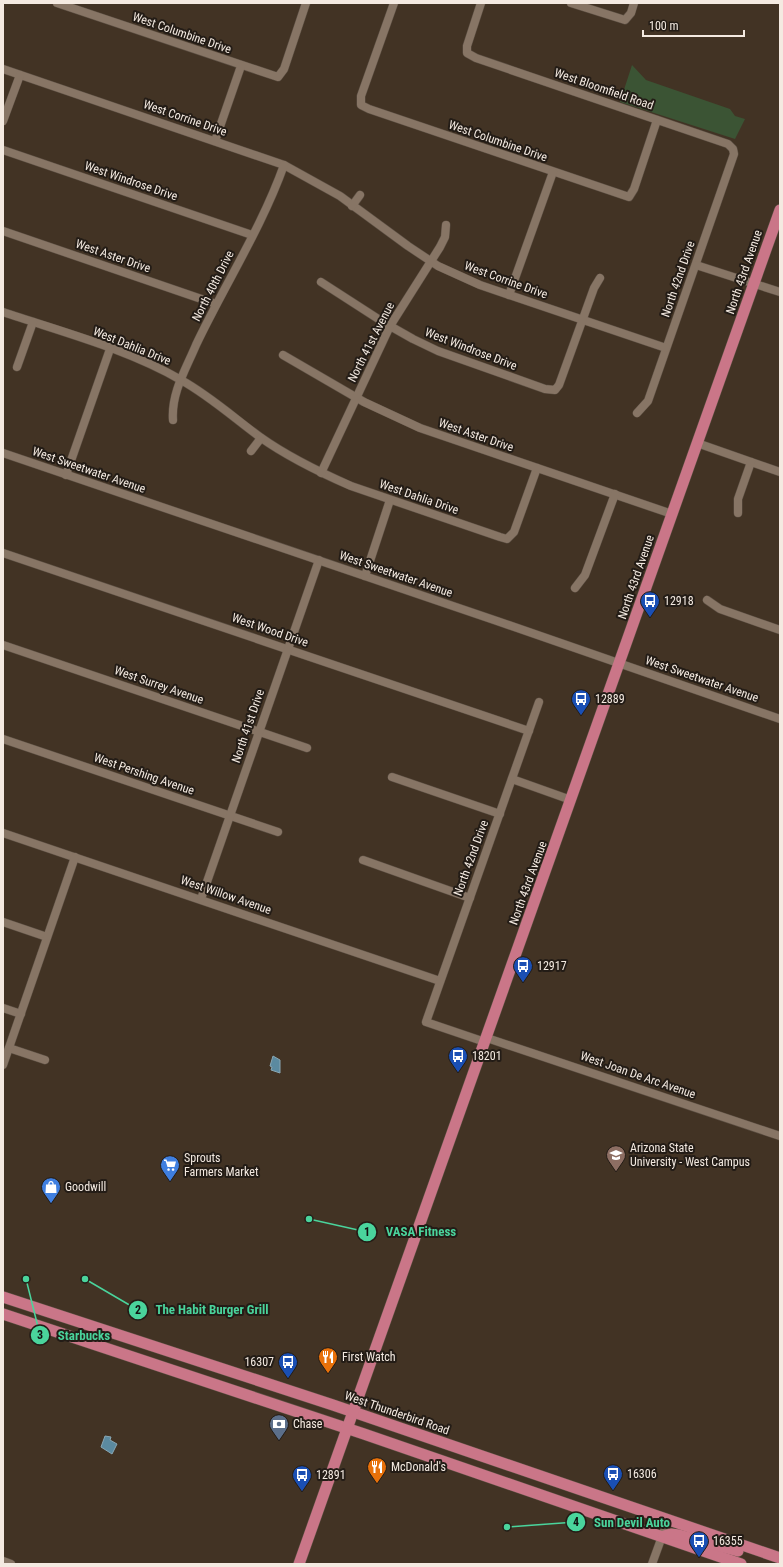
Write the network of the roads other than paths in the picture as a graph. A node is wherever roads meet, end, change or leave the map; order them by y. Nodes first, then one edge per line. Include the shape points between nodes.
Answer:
1 (57, 3) edge
2 (306, 3) edge
3 (394, 3) edge
4 (481, 3) edge
5 (571, 3) edge
6 (634, 3) edge
7 (241, 66) junction
8 (3, 69) edge
9 (20, 75) junction
10 (657, 120) junction
11 (3, 121) edge
12 (215, 141) junction
13 (733, 149) joint
14 (3, 150) edge
15 (284, 165) junction
16 (553, 172) junction
17 (360, 195) dead end
18 (352, 206) junction
19 (780, 210) edge
20 (446, 225) dead end
21 (3, 231) edge
22 (252, 235) junction
23 (430, 261) junction
24 (696, 265) junction
25 (600, 278) dead end
26 (321, 282) dead end
27 (754, 284) junction
28 (780, 292) edge
29 (509, 295) junction
30 (216, 304) junction
31 (3, 312) edge
32 (582, 320) junction
33 (32, 322) junction
34 (390, 326) junction
35 (666, 348) junction
36 (110, 349) junction
37 (284, 355) dead end
38 (17, 367) dead end
39 (181, 380) junction
40 (356, 397) junction
41 (637, 413) dead end
42 (173, 420) dead end
43 (261, 438) junction
44 (697, 443) junction
45 (251, 451) dead end
46 (3, 453) edge
47 (751, 462) junction
48 (536, 468) junction
49 (780, 472) edge
50 (321, 473) junction
51 (66, 475) junction
52 (615, 494) junction
53 (390, 500) junction
54 (738, 513) dead end
55 (672, 514) junction
56 (3, 553) edge
57 (318, 560) junction
58 (365, 576) junction
59 (575, 588) dead end
60 (707, 600) dead end
61 (780, 630) edge
62 (3, 645) edge
63 (288, 649) junction
64 (620, 663) junction
65 (540, 702) dead end
66 (780, 719) edge
67 (529, 731) junction
68 (259, 732) junction
69 (3, 739) edge
70 (307, 748) dead end
71 (392, 777) dead end
72 (512, 779) junction
73 (571, 800) junction
74 (500, 814) junction
75 (230, 816) junction
76 (278, 832) dead end
77 (3, 833) edge
78 (75, 857) junction
79 (363, 860) dead end
80 (470, 898) junction
81 (201, 899) junction
82 (3, 922) edge
83 (47, 937) junction
84 (440, 981) junction
85 (3, 1008) edge
86 (21, 1014) junction
87 (426, 1022) joint
88 (486, 1040) junction
89 (9, 1048) junction
90 (45, 1060) dead end
91 (3, 1065) edge
92 (780, 1136) edge
93 (3, 1297) edge
94 (3, 1314) edge
95 (352, 1411) junction
96 (346, 1428) junction
97 (566, 1485) junction
98 (560, 1502) junction
99 (668, 1520) junction
100 (662, 1537) junction
101 (775, 1557) edge
102 (3, 1561) edge
103 (11, 1564) edge
104 (298, 1564) edge
105 (652, 1564) edge
106 (741, 1564) edge

1 - 7 street, West Columbine Drive
2 - 7 street, West Columbine Drive via 284,69 278,77
3 - 16 street, West Columbine Drive via 361,96 361,105
4 - 10 street, West Bloomfield Road via 467,53
5 - 6 street via 625,20 631,13
7 - 12 street
8 - 9 street, West Corrine Drive
9 - 11 street
9 - 12 street, West Corrine Drive
10 - 13 street, West Bloomfield Road via 728,144
10 - 16 street, West Columbine Drive via 629,197
12 - 15 street, West Corrine Drive
13 - 24 street, North 42nd Drive via 734,154
14 - 22 street, West Windrose Drive
15 - 18 street, West Corrine Drive via 322,185
15 - 22 street, North 40th Drive
16 - 29 street
17 - 18 street
18 - 23 street, West Corrine Drive
19 - 27 main road, North 43rd Avenue
20 - 23 street, North 41st Avenue via 444,237
21 - 30 street, West Aster Drive
22 - 30 street, North 40th Drive
23 - 29 street, West Corrine Drive via 480,285
23 - 34 street, North 41st Avenue
24 - 27 street
24 - 35 street, North 42nd Drive
25 - 32 street
26 - 34 street, West Windrose Drive
27 - 28 street
27 - 44 main road, North 43rd Avenue
29 - 32 street, West Corrine Drive
30 - 39 street, North 40th Drive
31 - 33 street, West Dahlia Drive
32 - 34 street, West Windrose Drive via 555,390 545,389 438,351
32 - 35 street, West Corrine Drive
33 - 36 street, West Dahlia Drive
33 - 38 street
34 - 40 street, North 41st Avenue
35 - 41 street, North 42nd Drive via 648,401
36 - 39 street, West Dahlia Drive via 151,364
36 - 51 street
37 - 40 street, West Aster Drive
39 - 42 street, North 40th Drive via 173,403
39 - 43 street, West Dahlia Drive
40 - 48 street, West Aster Drive via 420,428
40 - 50 street, North 41st Avenue
43 - 45 street
43 - 50 street, West Dahlia Drive
44 - 47 street
44 - 55 main road, North 43rd Avenue
46 - 51 street, West Sweetwater Avenue
47 - 49 street
47 - 54 street via 738,499
48 - 52 street, West Aster Drive
48 - 53 street, West Dahlia Drive via 514,532 507,539
50 - 53 street, West Dahlia Drive
51 - 57 street, West Sweetwater Avenue
52 - 55 street, West Aster Drive
52 - 59 street via 585,575
53 - 58 street
55 - 64 main road, North 43rd Avenue
56 - 63 street, West Wood Drive
57 - 58 street, West Sweetwater Avenue
57 - 63 street, North 41st Drive
58 - 64 street, West Sweetwater Avenue
60 - 61 street via 720,609
62 - 68 street, West Surrey Avenue
63 - 67 street, West Wood Drive
63 - 68 street, North 41st Drive
64 - 66 street, West Sweetwater Avenue
64 - 73 main road, North 43rd Avenue
65 - 67 street, North 42nd Drive
67 - 72 street, North 42nd Drive
68 - 70 street, West Surrey Avenue
68 - 75 street, North 41st Drive
69 - 75 street, West Pershing Avenue
71 - 74 street
72 - 73 street
72 - 74 street, North 42nd Drive
73 - 88 main road, North 43rd Avenue
74 - 80 street, North 42nd Drive
75 - 76 street, West Pershing Avenue
75 - 81 street, North 41st Drive
77 - 78 street, West Willow Avenue
78 - 81 street, West Willow Avenue
78 - 83 street
79 - 80 street
80 - 84 street, North 42nd Drive
81 - 84 street, West Willow Avenue
82 - 83 street
83 - 86 street
84 - 87 street, North 42nd Drive
85 - 86 street
86 - 89 street
87 - 88 street, West Joan De Arc Avenue
88 - 92 street, West Joan De Arc Avenue
88 - 95 main road, North 43rd Avenue
89 - 90 street
89 - 91 street
93 - 95 main road, West Thunderbird Road
94 - 96 main road
95 - 96 main road, North 43rd Avenue
95 - 97 main road, West Thunderbird Road
96 - 98 main road
96 - 104 main road, North 43rd Avenue
97 - 98 main road
97 - 99 main road, West Thunderbird Road
98 - 100 main road
99 - 100 street
99 - 101 main road, West Thunderbird Road
100 - 101 main road via 679,1535 748,1554
100 - 105 street
100 - 106 main road
102 - 103 street

